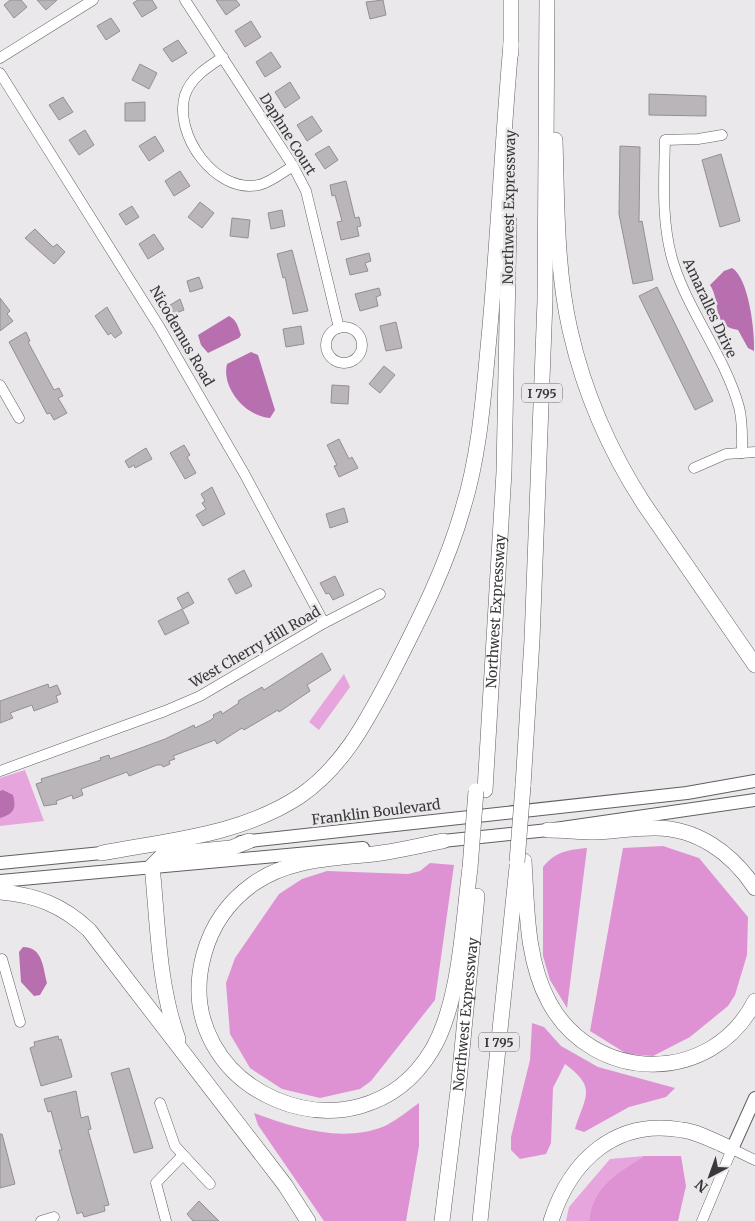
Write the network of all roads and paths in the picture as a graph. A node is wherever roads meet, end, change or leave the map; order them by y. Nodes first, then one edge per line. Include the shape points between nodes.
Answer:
1 (93, 0) edge
2 (185, 0) edge
3 (511, 0) edge
4 (549, 0) edge
5 (511, 44) junction
6 (223, 57) junction
7 (0, 58) edge
8 (0, 74) edge
9 (722, 134) dead end
10 (293, 166) junction
11 (339, 328) dead end
12 (0, 385) edge
13 (19, 418) dead end
14 (742, 452) junction
15 (755, 452) edge
16 (694, 468) dead end
17 (695, 576) junction
18 (380, 594) dead end
19 (324, 623) junction
20 (755, 645) edge
21 (755, 665) edge
22 (0, 771) edge
23 (755, 781) edge
24 (755, 800) edge
25 (548, 830) junction
26 (249, 841) junction
27 (442, 841) junction
28 (102, 853) junction
29 (521, 861) junction
30 (0, 862) edge
31 (152, 866) junction
32 (475, 867) junction
33 (0, 881) edge
34 (755, 888) edge
35 (0, 892) edge
36 (2, 959) dead end
37 (755, 1001) edge
38 (20, 1022) dead end
39 (183, 1052) junction
40 (755, 1098) edge
41 (160, 1103) dead end
42 (732, 1149) junction
43 (182, 1156) junction
44 (755, 1160) edge
45 (210, 1184) dead end
46 (54, 1217) dead end
47 (41, 1221) edge
48 (166, 1221) edge
49 (308, 1221) edge
50 (442, 1221) edge
51 (480, 1221) edge
52 (551, 1221) edge
53 (702, 1221) edge

1 - 7 street
2 - 6 street, Daphne Court
3 - 5 highway, Northwest Expressway / I 795
4 - 17 highway via 560,261 570,329 586,387 612,450 644,504
4 - 29 highway, I 795, bridge via 545,301 532,640 520,819
5 - 28 highway via 501,155 496,267 473,468 452,544 410,638 355,740 333,768 302,794 268,814 230,828
5 - 32 highway, Northwest Expressway / I 795 via 504,472
6 - 10 street, Daphne Court
6 - 10 street via 195,78 186,93 182,110 187,134 206,164 234,184 248,186 261,184
8 - 19 street, Nicodemus Road via 56,166 133,281 245,474
9 - 14 street, Amaralles Drive via 665,140 665,216 673,263 680,282 733,389 742,425
10 - 11 street, Daphne Court via 306,191
12 - 13 street
14 - 15 street
14 - 16 street via 726,454
17 - 20 highway
17 - 21 highway
18 - 19 street, West Cherry Hill Road
19 - 22 street, West Cherry Hill Road via 200,696
23 - 26 main road, Franklin Boulevard via 687,793
24 - 25 main road
25 - 27 main road
25 - 34 highway via 593,832 654,828 690,834 719,849 745,872
26 - 28 main road, Franklin Boulevard
26 - 31 highway via 231,848 168,854
27 - 31 main road
27 - 32 highway via 292,865 255,883 226,909 208,941 203,959 201,1002 213,1041 233,1071 264,1095 281,1103 319,1111 358,1107 379,1100 409,1079 433,1049 449,1007
28 - 30 main road, Franklin Boulevard
29 - 37 highway via 529,930 548,1000 569,1029 601,1053 644,1064 686,1059 712,1048 732,1032
29 - 51 highway, I 795
31 - 33 main road
31 - 39 highway via 166,993
32 - 50 highway, Northwest Expressway / I 795 via 458,1091
35 - 39 highway via 36,897 75,917 103,947
36 - 38 street
39 - 49 highway via 285,1185
40 - 42 main road
41 - 43 street via 168,1130
42 - 44 street
42 - 52 highway via 683,1130 649,1128 617,1138 590,1155 572,1175
42 - 53 street
43 - 45 street
43 - 48 street via 156,1183
46 - 47 street

